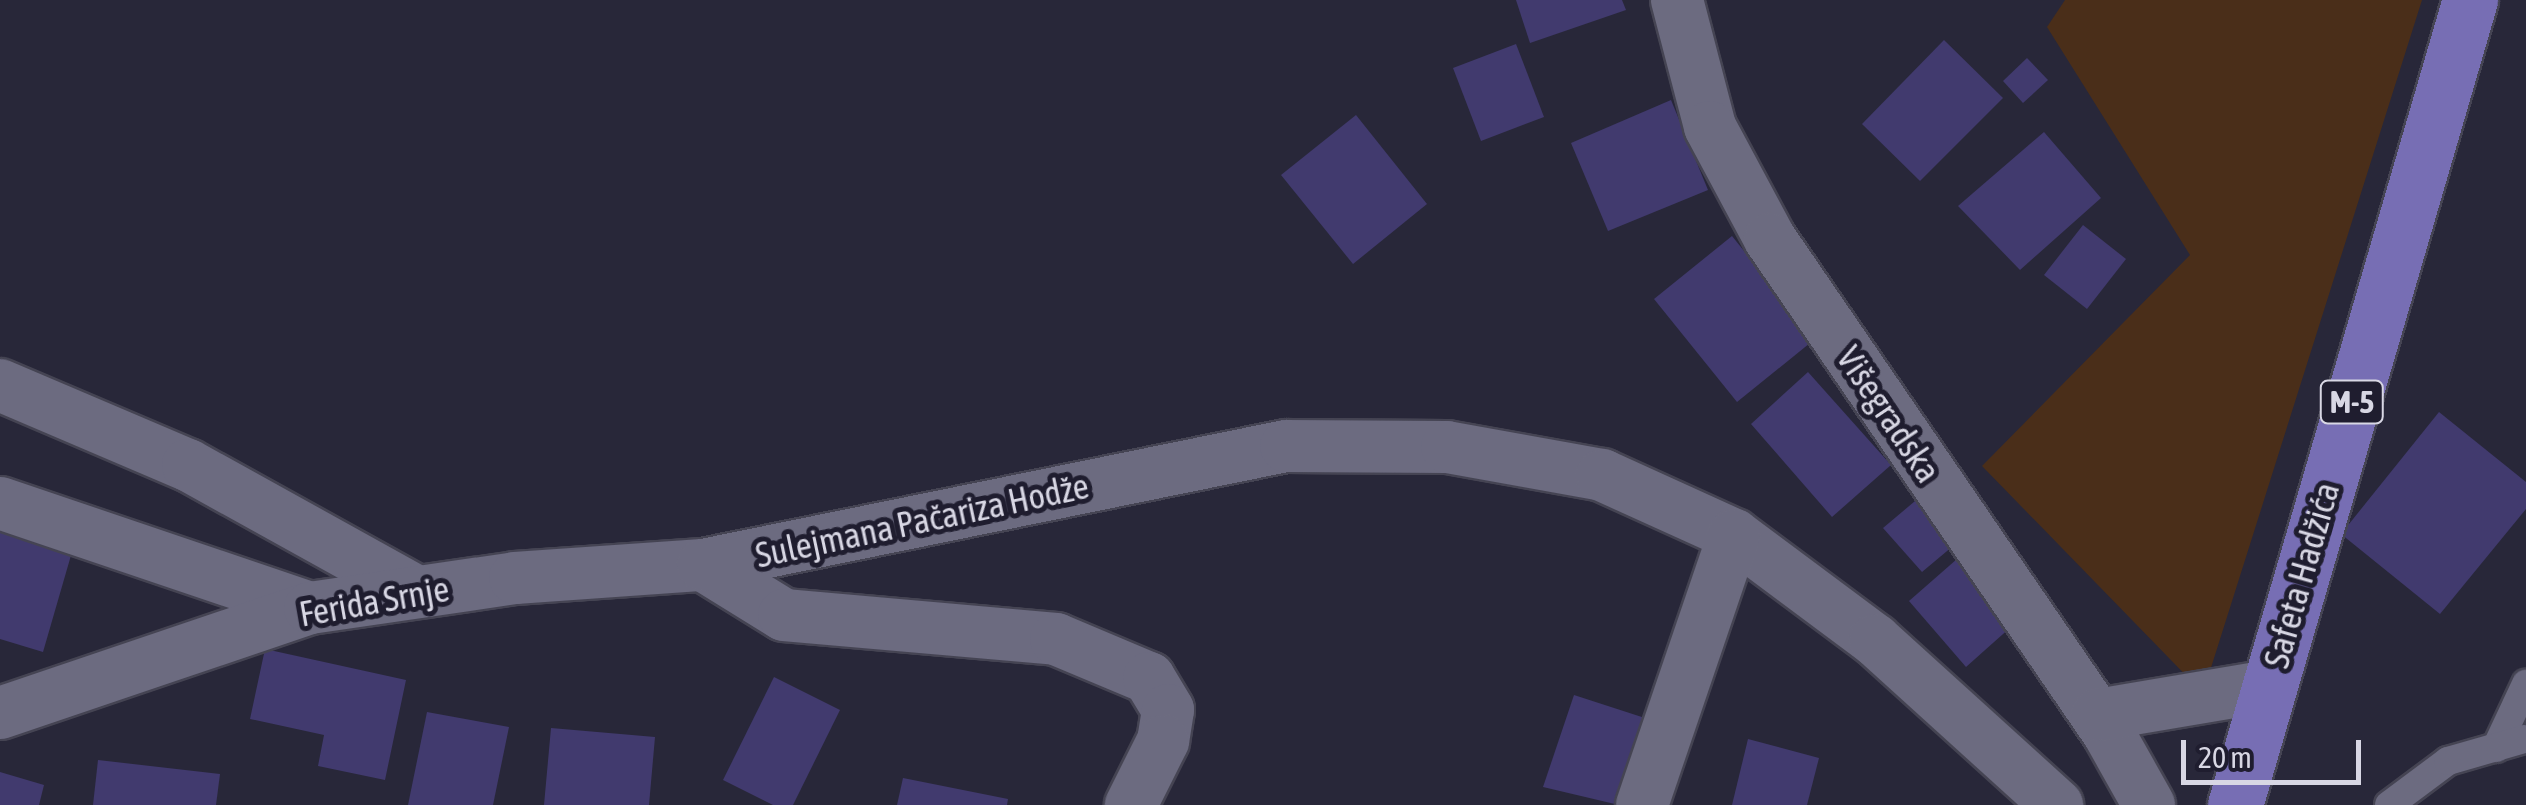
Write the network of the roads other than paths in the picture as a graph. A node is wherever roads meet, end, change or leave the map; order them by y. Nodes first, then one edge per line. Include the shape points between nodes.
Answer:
1 (1678, 0) edge
2 (2470, 0) edge
3 (0, 385) edge
4 (0, 502) edge
5 (1734, 536) junction
6 (703, 565) junction
7 (417, 592) junction
8 (310, 608) junction
9 (2526, 684) edge
10 (2268, 686) junction
11 (0, 714) edge
12 (2097, 716) junction
13 (2524, 739) edge
14 (2496, 748) junction
15 (1132, 805) edge
16 (1642, 805) edge
17 (2057, 805) edge
18 (2149, 805) edge
19 (2235, 805) edge
20 (2389, 805) edge

1 - 12 street, Višegradska via 1710,127 1770,239
2 - 10 main road, Safeta Hadžića / M-5
3 - 7 street via 188,465
4 - 8 street
5 - 6 street, Sulejmana Pačariza Hodže via 1602,475 1448,447 1286,446
5 - 16 street
5 - 17 street, Sulejmana Pačariza Hodže via 1875,640
6 - 7 street, Ferida Srnje
6 - 15 street, Sulejmana Pačariza Hodže via 784,616 1056,639 1149,678 1168,710 1163,741
7 - 8 street, Ferida Srnje
8 - 11 street, Ferida Srnje
9 - 14 lane
10 - 12 street
10 - 19 main road, Safeta Hadžića / M-5
12 - 18 street, Višegradska
13 - 14 lane
14 - 20 lane via 2448,761

